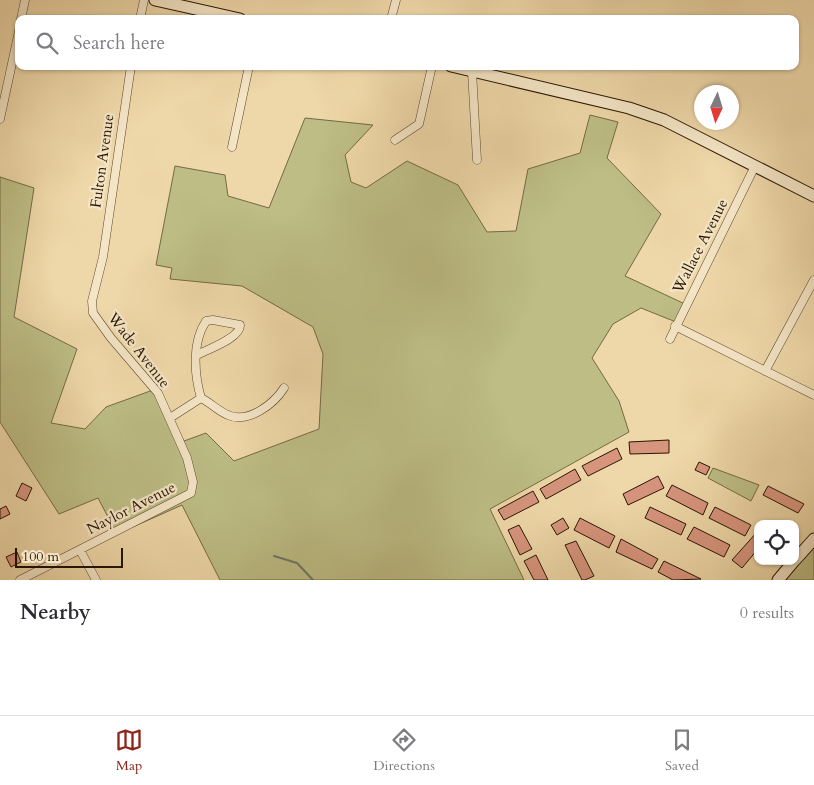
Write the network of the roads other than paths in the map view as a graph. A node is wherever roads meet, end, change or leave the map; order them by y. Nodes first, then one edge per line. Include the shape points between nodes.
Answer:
1 (25, 0) edge
2 (144, 0) edge
3 (156, 0) edge
4 (396, 0) edge
5 (22, 15) edge
6 (141, 15) edge
7 (222, 15) edge
8 (392, 15) edge
9 (15, 50) edge
10 (130, 70) edge
11 (248, 70) edge
12 (431, 70) edge
13 (468, 70) edge
14 (472, 71) junction
15 (0, 119) edge
16 (395, 140) dead end
17 (232, 147) dead end
18 (477, 160) dead end
19 (756, 166) junction
20 (814, 196) edge
21 (102, 261) joint
22 (814, 280) edge
23 (675, 326) junction
24 (670, 339) dead end
25 (197, 355) junction
26 (765, 371) junction
27 (284, 388) dead end
28 (814, 395) edge
29 (201, 398) junction
30 (170, 418) junction
31 (193, 482) joint
32 (814, 538) edge
33 (80, 550) junction
34 (799, 556) edge
35 (791, 565) edge
36 (20, 580) edge
37 (96, 580) edge
38 (778, 580) edge

1 - 5 street
2 - 6 street
3 - 7 street
4 - 8 street
9 - 15 street
10 - 21 street, Fulton Avenue
11 - 17 street
12 - 16 street via 419,124
13 - 14 street
14 - 18 street
14 - 19 street via 629,108 664,120
19 - 20 street
19 - 23 street, Wallace Avenue
21 - 30 street, Wade Avenue via 92,301 93,314 158,393
22 - 26 street
23 - 24 street, Wallace Avenue
23 - 26 street
25 - 25 street via 206,322 240,324 238,333 230,339
25 - 29 street via 197,382
26 - 28 street
27 - 29 street via 268,405 239,418 229,416
29 - 30 street
30 - 31 street, Wade Avenue
31 - 33 street, Naylor Avenue via 191,493
32 - 34 street
33 - 36 street, Naylor Avenue
33 - 37 street
35 - 38 street

